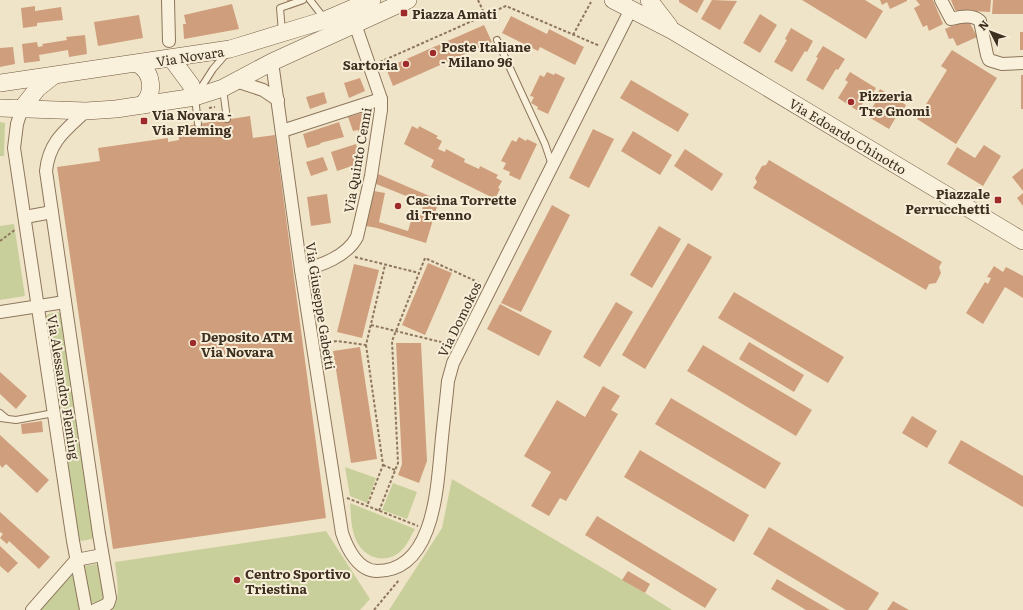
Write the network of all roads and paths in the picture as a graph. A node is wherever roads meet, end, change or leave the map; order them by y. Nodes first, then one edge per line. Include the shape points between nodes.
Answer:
1 (168, 0) edge
2 (303, 0) edge
3 (310, 0) edge
4 (372, 0) edge
5 (408, 0) edge
6 (478, 0) edge
7 (613, 0) edge
8 (941, 0) edge
9 (591, 2) dead end
10 (654, 3) edge
11 (631, 9) junction
12 (485, 15) junction
13 (325, 20) junction
14 (355, 24) junction
15 (673, 31) junction
16 (282, 34) junction
17 (573, 35) junction
18 (497, 40) dead end
19 (169, 41) dead end
20 (601, 47) dead end
21 (230, 50) junction
22 (171, 58) junction
23 (272, 62) junction
24 (378, 63) dead end
25 (138, 64) junction
26 (1023, 64) edge
27 (53, 76) junction
28 (0, 83) edge
29 (229, 84) junction
30 (195, 96) junction
31 (381, 99) junction
32 (278, 100) junction
33 (142, 105) junction
34 (0, 108) edge
35 (22, 108) junction
36 (86, 111) junction
37 (227, 119) dead end
38 (198, 124) dead end
39 (282, 131) junction
40 (552, 165) junction
41 (52, 212) junction
42 (22, 222) junction
43 (0, 241) edge
44 (1023, 241) edge
45 (350, 255) dead end
46 (385, 265) junction
47 (301, 270) junction
48 (419, 273) junction
49 (480, 283) dead end
50 (65, 302) junction
51 (38, 306) junction
52 (0, 312) edge
53 (371, 325) junction
54 (396, 330) junction
55 (324, 343) dead end
56 (450, 344) dead end
57 (366, 345) junction
58 (0, 413) edge
59 (54, 413) junction
60 (3, 418) edge
61 (383, 464) junction
62 (395, 470) junction
63 (345, 498) dead end
64 (367, 506) junction
65 (379, 511) junction
66 (339, 516) joint
67 (419, 526) dead end
68 (102, 555) junction
69 (76, 560) junction
70 (399, 580) dead end
71 (32, 610) edge
72 (86, 610) edge
73 (95, 610) edge
74 (374, 610) edge

1 - 19 street
2 - 16 lane via 280,8
3 - 13 lane
4 - 13 street, Via Novara
5 - 14 street
6 - 12 path
7 - 11 street, Via Edoardo Chinotto
8 - 26 street via 951,19 976,17 980,21 989,60 1002,64
9 - 17 path
10 - 15 street
11 - 15 street, Via Edoardo Chinotto
11 - 40 street, Via Domokos
12 - 17 path via 506,6
12 - 24 path
13 - 16 street, Via Novara
14 - 23 street
14 - 31 street, Via Quinto Cenni
15 - 44 street, Via Edoardo Chinotto
16 - 21 street, Via Novara
17 - 20 path
18 - 40 lane via 545,144
21 - 22 street, Via Novara
21 - 30 lane via 213,69
22 - 25 street, Via Novara
22 - 30 street via 191,85
23 - 29 street
23 - 32 street, Via Giuseppe Gabetti
25 - 27 street, Via Novara
25 - 33 street via 147,71 151,81 148,100
27 - 28 street, Via Novara
27 - 35 street via 38,88
29 - 30 street
29 - 32 street via 264,90
29 - 37 lane
30 - 33 street
30 - 38 lane
31 - 39 street
31 - 47 street, Via Quinto Cenni via 372,176 357,237 342,254
32 - 39 street, Via Giuseppe Gabetti
33 - 36 street
34 - 35 street
35 - 36 street
35 - 42 street, Via Alessandro Fleming via 14,148
36 - 41 street, Via Alessandro Fleming via 54,143 47,158 46,171
39 - 47 street, Via Giuseppe Gabetti
40 - 66 street, Via Domokos via 449,371 435,506 427,530 417,548 408,560 396,568 381,571 367,568 349,550
41 - 42 street
41 - 50 street, Via Alessandro Fleming
42 - 43 path
42 - 51 street, Via Alessandro Fleming
45 - 46 path
46 - 48 path
46 - 53 path
47 - 66 street, Via Giuseppe Gabetti
48 - 49 path via 425,258
48 - 54 path
50 - 51 street
50 - 68 street, Via Alessandro Fleming
51 - 52 street
51 - 59 street, Via Alessandro Fleming
53 - 54 path
53 - 57 path
54 - 56 path
54 - 62 path via 392,341 398,463
55 - 57 path via 336,341
57 - 61 path
58 - 60 lane
59 - 60 lane via 16,420
59 - 69 street, Via Alessandro Fleming
61 - 62 path
61 - 64 path
62 - 65 path
63 - 64 path
64 - 65 path
65 - 67 path
68 - 69 street
68 - 73 street, Via Alessandro Fleming via 110,598 108,604
69 - 71 street
69 - 72 street, Via Alessandro Fleming
70 - 74 path

